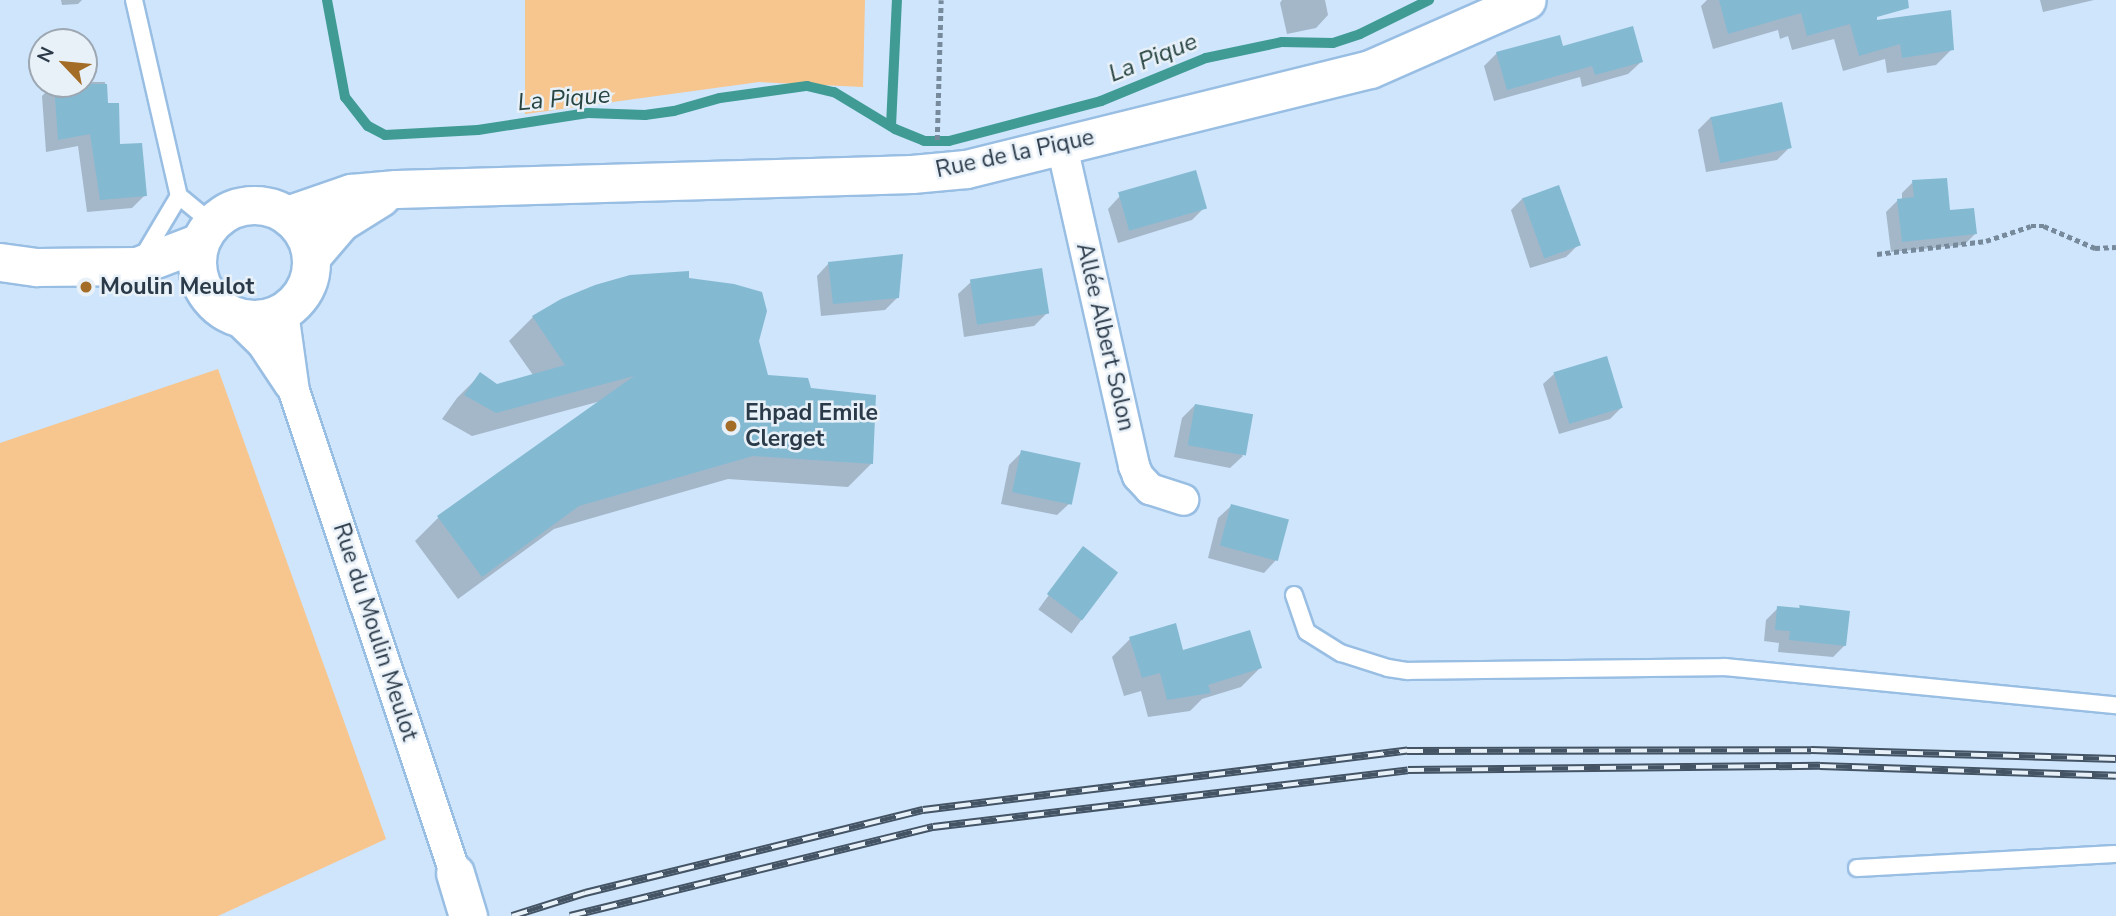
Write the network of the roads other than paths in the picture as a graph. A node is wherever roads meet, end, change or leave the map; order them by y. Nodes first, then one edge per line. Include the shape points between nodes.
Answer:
1 (134, 0) edge
2 (1527, 0) edge
3 (1062, 146) junction
4 (396, 189) junction
5 (179, 197) junction
6 (288, 215) junction
7 (206, 232) junction
8 (311, 257) junction
9 (0, 262) edge
10 (137, 266) junction
11 (202, 287) junction
12 (283, 312) junction
13 (234, 316) junction
14 (294, 391) junction
15 (1183, 500) dead end
16 (1294, 595) dead end
17 (2116, 705) edge
18 (2116, 854) edge
19 (1857, 867) dead end
20 (455, 873) joint
21 (468, 916) edge

1 - 5 lane
2 - 3 street, Rue de la Pique via 1370,69
3 - 4 street, Rue de la Pique via 966,169 912,174
3 - 15 street, Allée Albert Solon via 1134,466 1150,489
4 - 6 street, Rue de la Pique via 351,193
4 - 8 street, Rue de la Pique via 341,222
5 - 7 lane
5 - 10 lane
6 - 7 street via 257,205 225,213
6 - 8 street via 304,234
7 - 10 street
7 - 11 street via 197,257
8 - 12 street via 305,289
9 - 10 street via 37,267
10 - 11 street
11 - 13 street via 221,309
12 - 13 street via 251,320
12 - 14 street, Rue du Moulin Meulot
13 - 14 street, Rue du Moulin Meulot via 262,344
14 - 20 street, Rue du Moulin Meulot
16 - 17 lane via 1307,632 1341,653 1408,671 1726,667
18 - 19 lane
20 - 21 street

